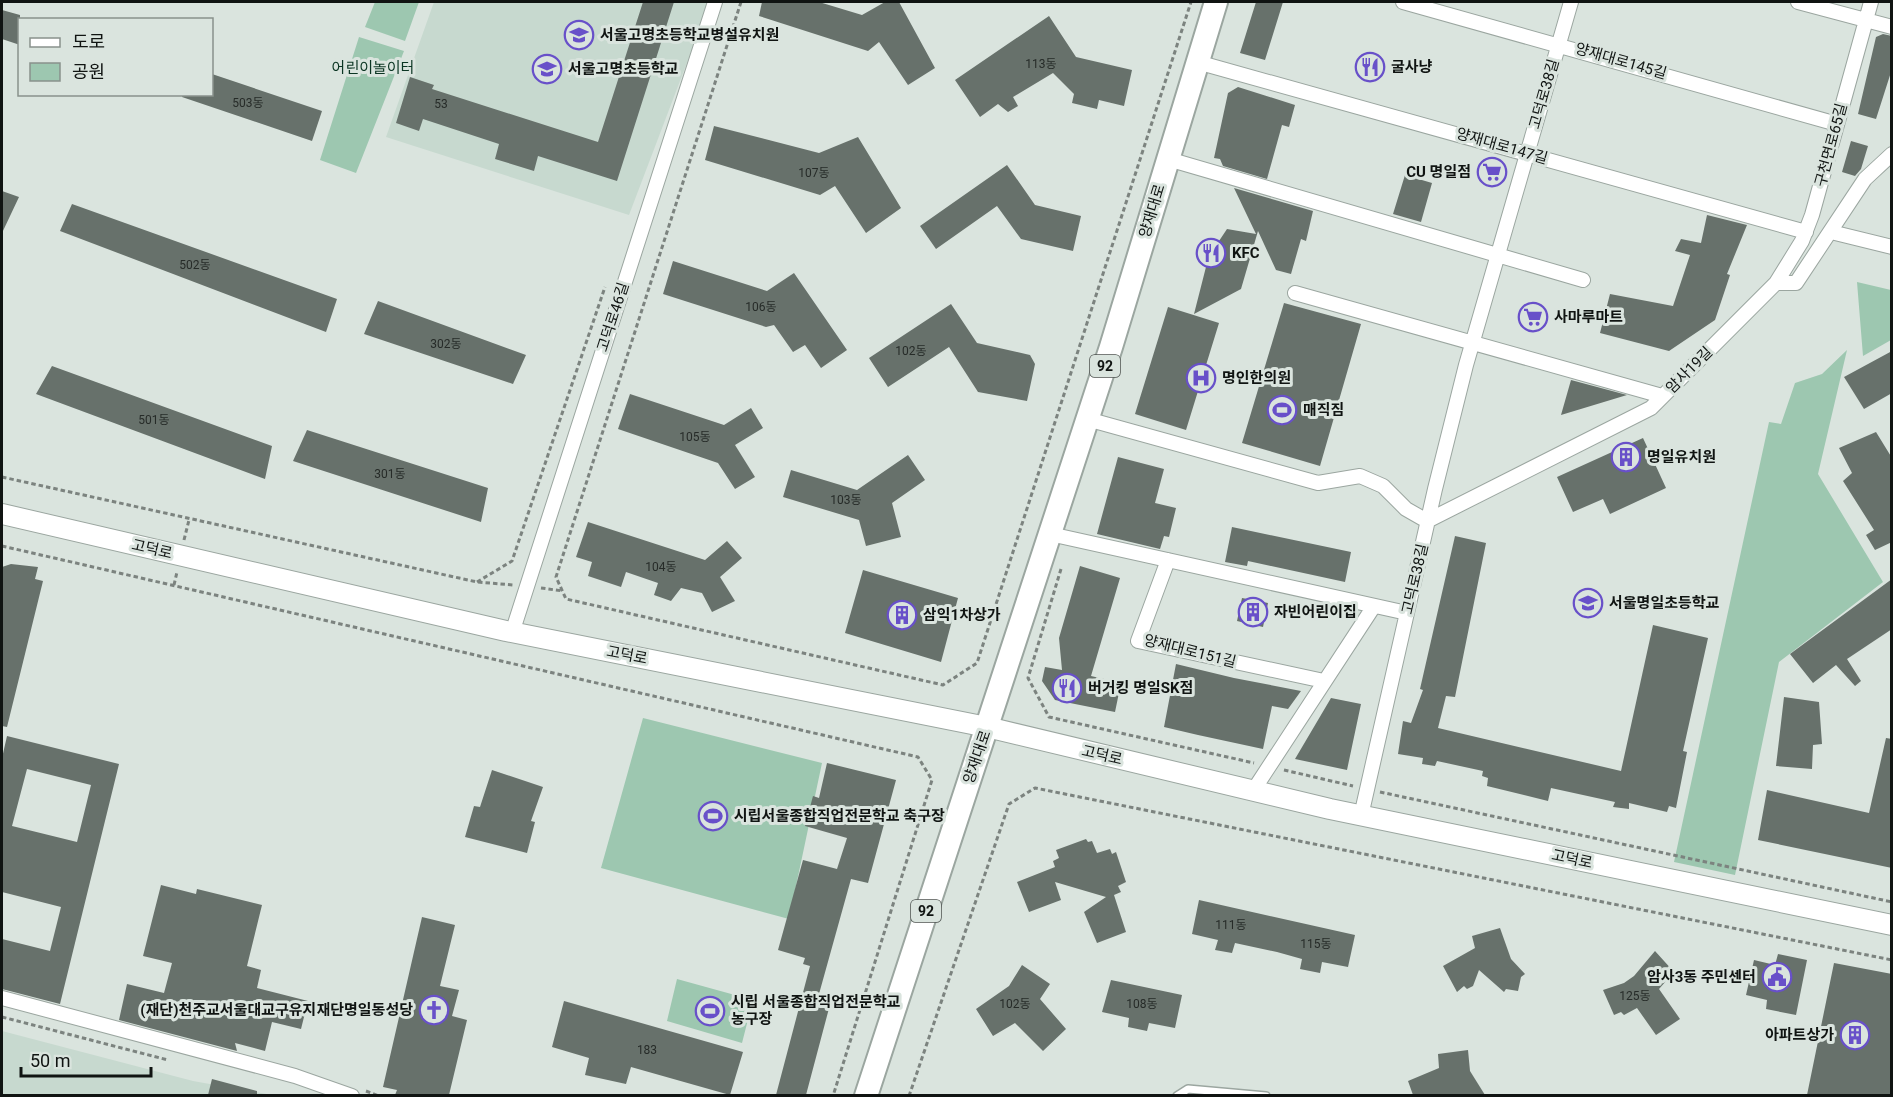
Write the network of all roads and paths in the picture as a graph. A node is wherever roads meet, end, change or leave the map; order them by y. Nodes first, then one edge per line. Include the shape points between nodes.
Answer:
1 (715, 2) edge
2 (741, 2) edge
3 (1191, 2) edge
4 (1216, 2) edge
5 (1403, 2) edge
6 (1571, 2) edge
7 (1798, 2) edge
8 (1871, 2) edge
9 (1866, 21) junction
10 (1892, 27) edge
11 (1559, 44) junction
12 (1197, 62) junction
13 (1837, 124) junction
14 (1527, 153) junction
15 (1892, 154) edge
16 (1168, 159) junction
17 (1806, 232) junction
18 (1831, 232) junction
19 (1892, 247) edge
20 (1498, 255) junction
21 (1583, 280) dead end
22 (1776, 283) junction
23 (1295, 293) dead end
24 (1473, 342) junction
25 (1662, 396) junction
26 (1087, 419) junction
27 (2, 477) edge
28 (2, 514) edge
29 (1427, 521) junction
30 (1050, 534) junction
31 (2, 546) edge
32 (1168, 560) junction
33 (512, 561) dead end
34 (1374, 606) junction
35 (1407, 613) junction
36 (512, 633) junction
37 (1028, 678) dead end
38 (1324, 681) junction
39 (987, 728) junction
40 (1269, 767) junction
41 (1367, 789) junction
42 (1253, 791) junction
43 (1361, 816) junction
44 (1892, 902) edge
45 (1892, 925) edge
46 (1892, 960) edge
47 (2, 998) edge
48 (2, 1017) edge
49 (175, 1062) dead end
50 (352, 1095) edge
51 (833, 1095) edge
52 (866, 1095) edge
53 (909, 1095) edge
54 (1177, 1095) edge
55 (1266, 1095) edge

1 - 36 street, 고덕로46길
2 - 3 path via 555,577 567,599 943,685 977,663
4 - 12 main road, 양재대로 / 92
5 - 11 street, 양재대로145길
6 - 11 street, 고덕로38길
7 - 9 street
8 - 9 street, 구천면로65길
9 - 10 street
9 - 13 street, 구천면로65길
11 - 13 street, 양재대로145길
11 - 14 street, 고덕로38길
12 - 14 street, 양재대로147길
12 - 16 main road, 양재대로 / 92
13 - 17 street, 구천면로65길
14 - 17 street, 양재대로147길
14 - 20 street, 고덕로38길
15 - 18 street, 암사19길 via 1865,179
16 - 20 street
16 - 26 main road, 양재대로 / 92
17 - 22 street, 구천면로65길
18 - 19 street
18 - 22 street, 암사19길 via 1796,283
20 - 21 street
20 - 24 street, 고덕로38길
22 - 25 street, 암사19길
23 - 24 street
24 - 25 street
24 - 29 street, 고덕로38길
25 - 29 street, 암사19길 via 1651,408
26 - 29 street via 1318,483 1360,476 1383,486 1407,509
26 - 30 main road, 양재대로 / 92
27 - 33 path via 477,582
28 - 36 main road, 고덕로
29 - 35 street, 고덕로38길
30 - 32 street
30 - 39 main road, 양재대로 / 92
31 - 51 path via 918,757 932,780
32 - 34 street
32 - 38 street, 양재대로151길 via 1138,641
34 - 35 street
34 - 38 street
35 - 41 street, 고덕로38길
36 - 39 main road, 고덕로
37 - 40 path via 1049,717
38 - 40 street
39 - 42 main road, 고덕로
39 - 52 main road, 양재대로 / 92
40 - 41 path
40 - 42 street
41 - 43 street, 고덕로38길
41 - 44 path
42 - 43 main road, 고덕로
43 - 45 main road, 고덕로
46 - 53 path via 1035,788 1009,804
47 - 50 street via 295,1076
48 - 49 path
54 - 55 lane via 1188,1089

